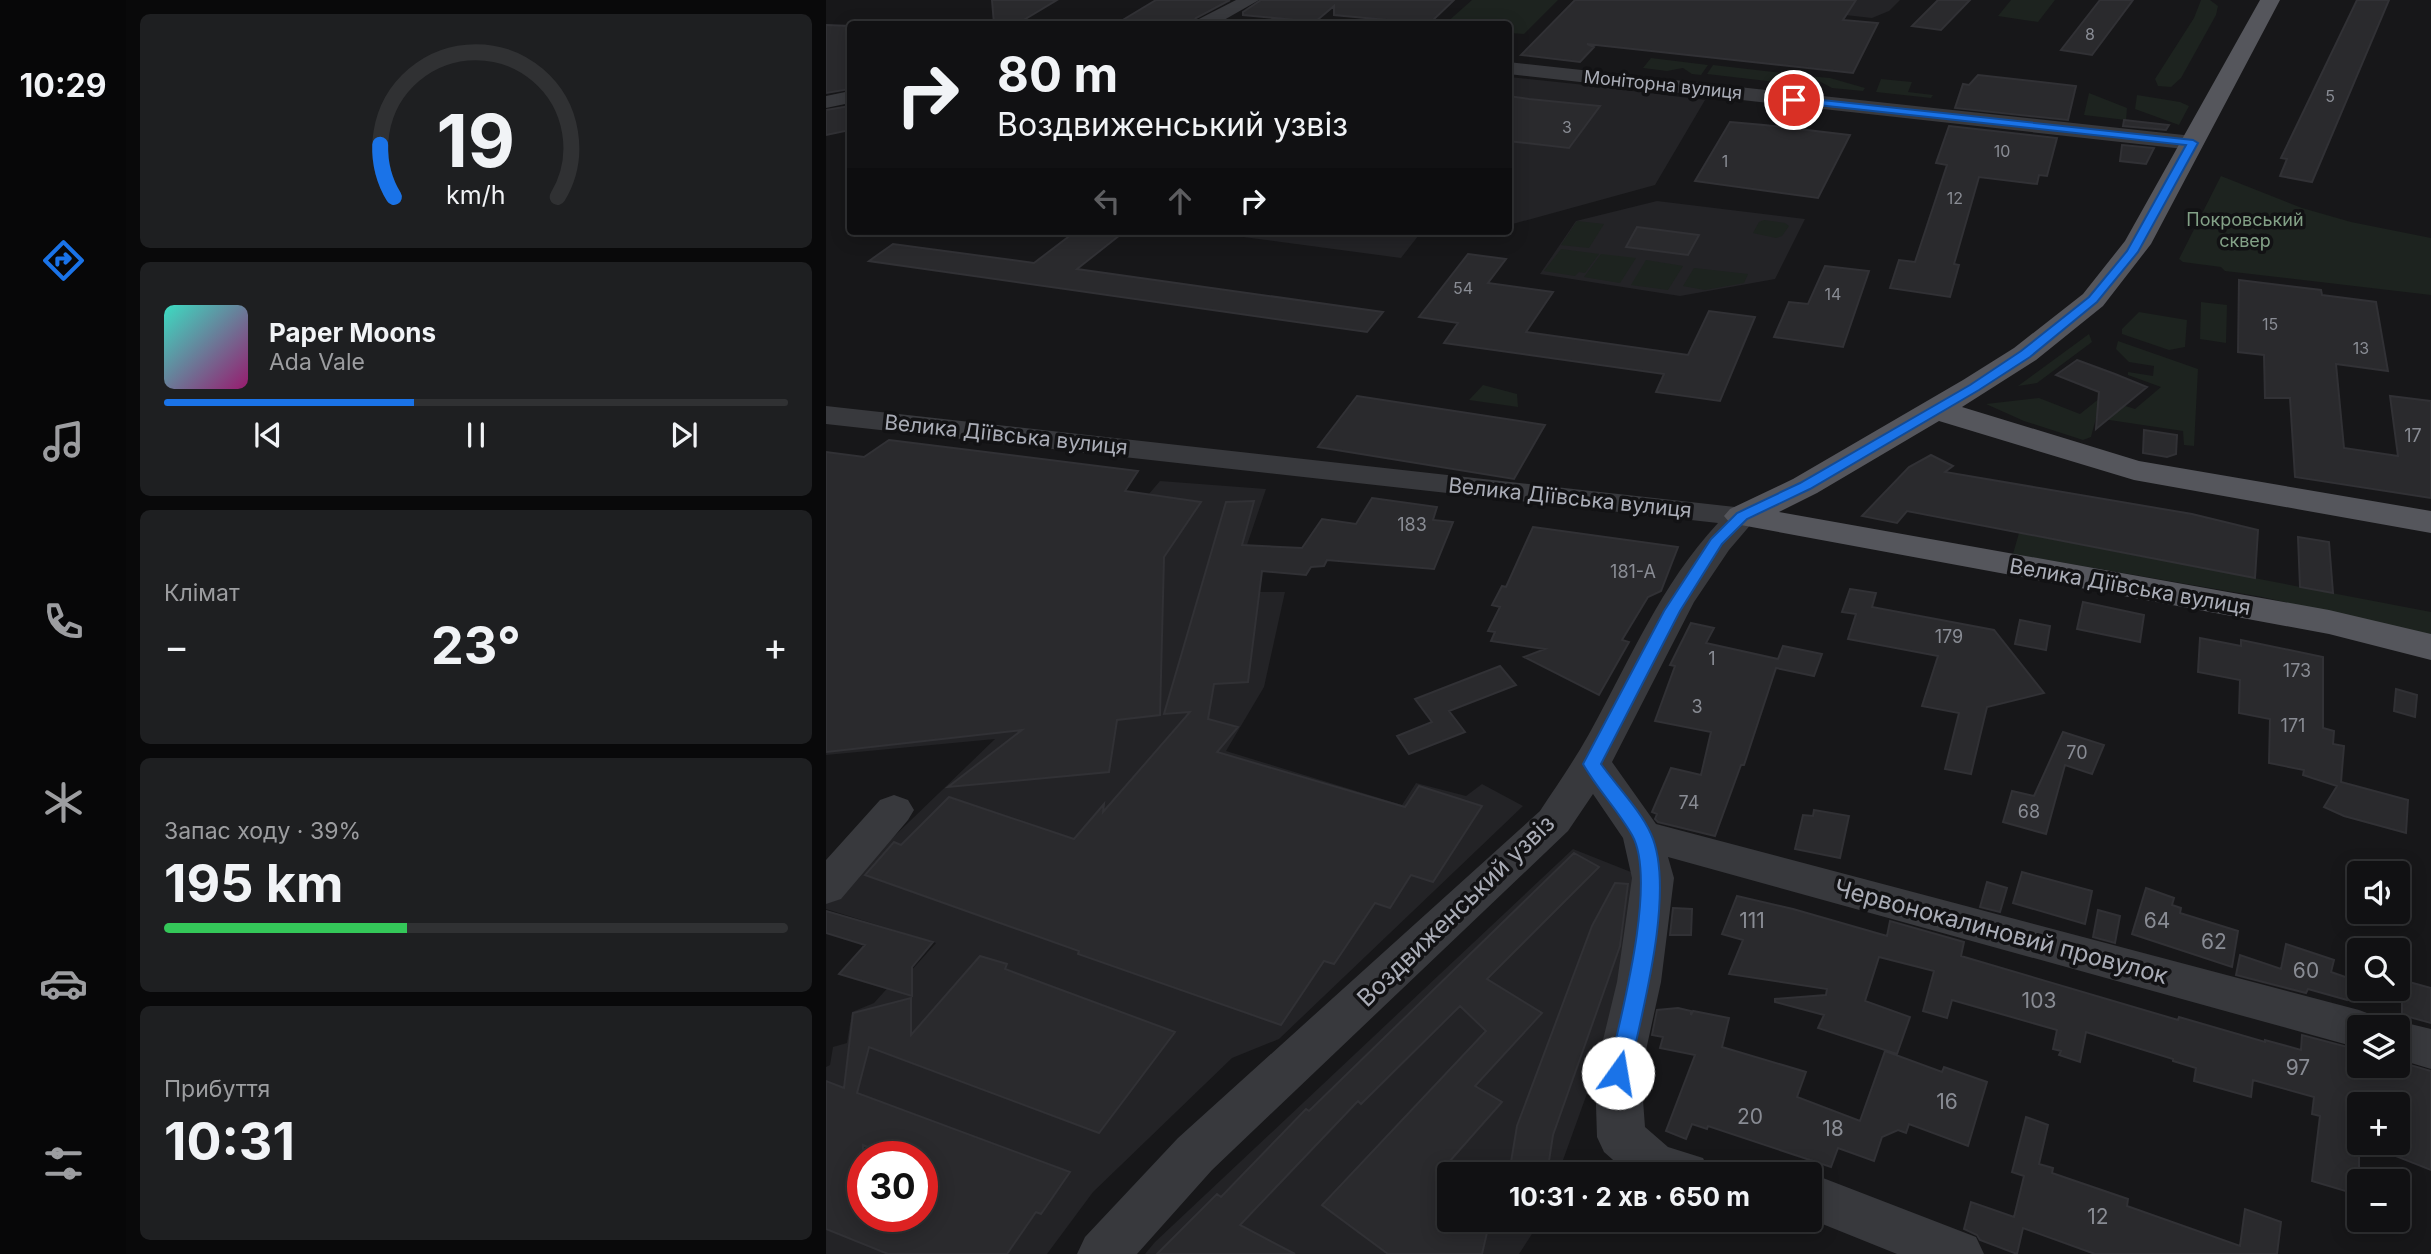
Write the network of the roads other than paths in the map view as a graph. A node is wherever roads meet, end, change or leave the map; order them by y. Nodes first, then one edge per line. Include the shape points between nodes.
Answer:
1 (1250, 0) edge
2 (2270, 0) edge
3 (1210, 21) edge
4 (1512, 68) edge
5 (847, 98) edge
6 (826, 102) edge
7 (2193, 143) junction
8 (1937, 410) junction
9 (831, 421) edge
10 (1742, 516) junction
11 (2431, 522) edge
12 (2431, 647) edge
13 (1592, 764) junction
14 (894, 810) dead end
15 (1643, 835) junction
16 (826, 888) edge
17 (2347, 1026) edge
18 (2410, 1043) edge
19 (2431, 1049) edge
20 (1650, 1162) edge
21 (1822, 1201) edge
22 (1102, 1254) edge
23 (1958, 1254) edge

1 - 3 street
2 - 7 main road
4 - 7 street, Моніторна вулиця
5 - 6 street
7 - 8 main road via 2132,252 2093,300 2025,354
8 - 10 main road via 1805,486
8 - 11 main road via 2134,470
9 - 10 street, Велика Діївська вулиця
10 - 12 main road, Велика Діївська вулиця via 2329,622
10 - 13 street, Воздвиженський узвіз via 1716,542 1672,611
13 - 15 street
13 - 22 street, Воздвиженський узвіз via 1554,821 1195,1154
14 - 16 street
15 - 17 street, Червонокалиновий провулок
15 - 20 street via 1653,878 1639,982 1618,1073 1621,1138
18 - 19 street
21 - 23 street

